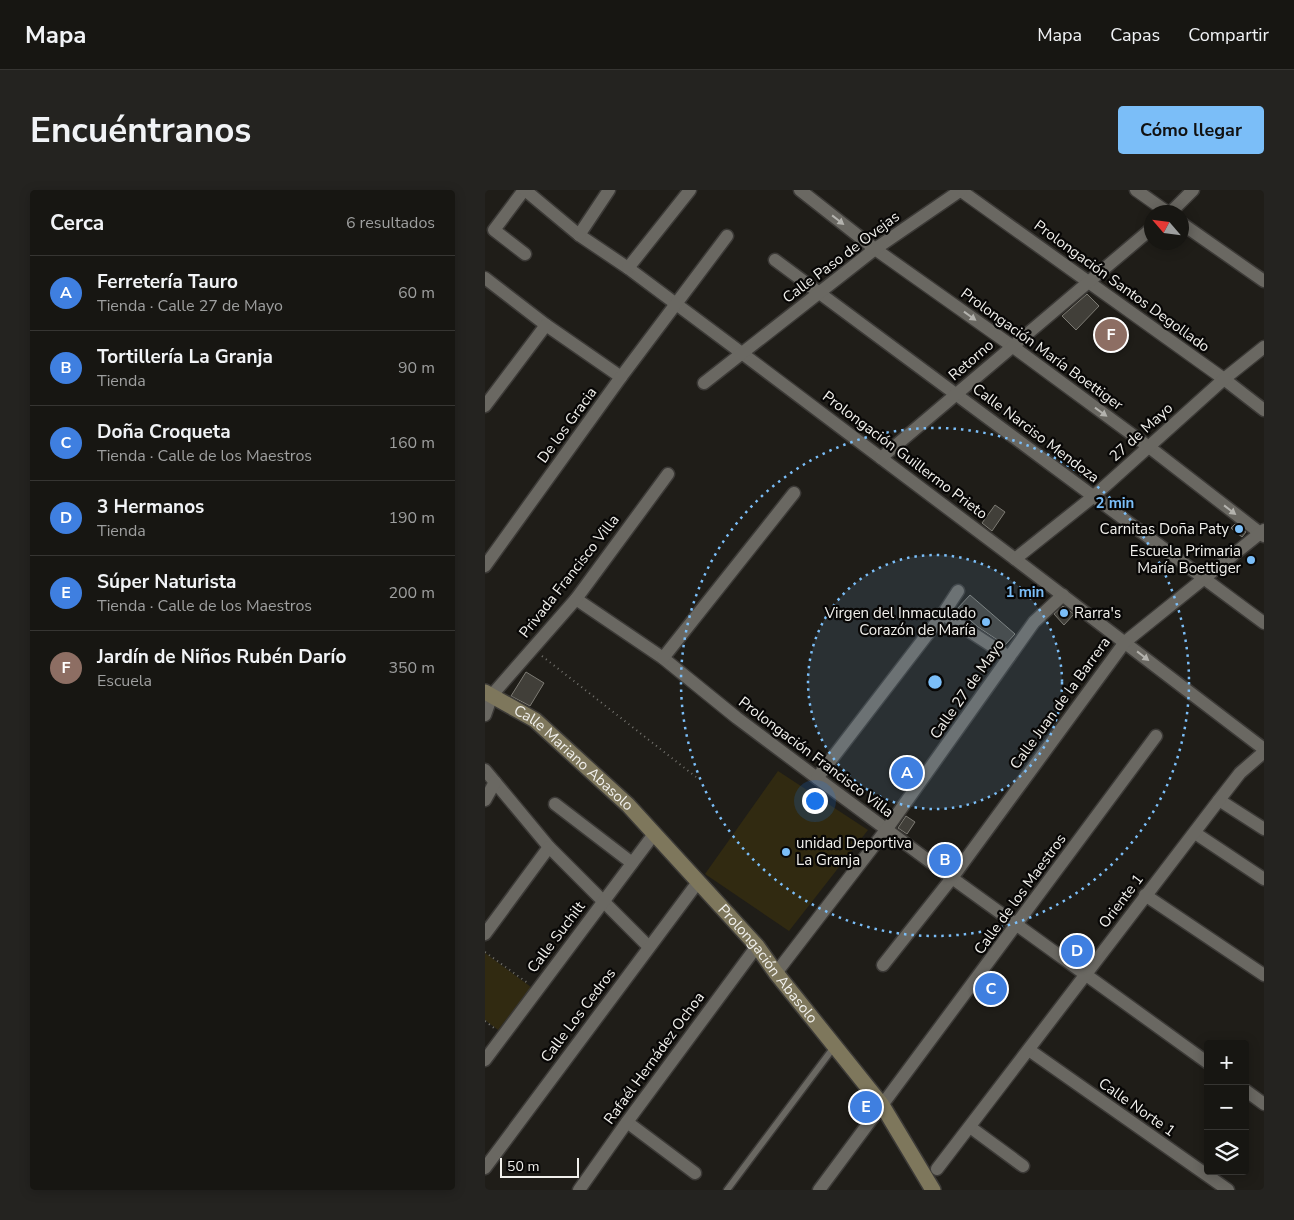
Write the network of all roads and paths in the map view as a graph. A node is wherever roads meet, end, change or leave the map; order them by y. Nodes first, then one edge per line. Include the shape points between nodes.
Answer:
1 (524, 190) edge
2 (609, 190) edge
3 (690, 190) edge
4 (800, 190) edge
5 (961, 190) edge
6 (1136, 190) edge
7 (1193, 190) edge
8 (1157, 205) edge
9 (1178, 205) edge
10 (1189, 229) edge
11 (579, 235) junction
12 (1144, 235) edge
13 (727, 236) dead end
14 (875, 249) junction
15 (525, 254) dead end
16 (775, 260) dead end
17 (628, 268) junction
18 (485, 278) edge
19 (1264, 281) edge
20 (1089, 282) junction
21 (819, 294) junction
22 (677, 304) junction
23 (546, 325) junction
24 (1012, 346) junction
25 (1264, 347) edge
26 (743, 354) junction
27 (621, 377) junction
28 (1224, 379) junction
29 (704, 383) dead end
30 (957, 394) junction
31 (485, 406) edge
32 (1264, 410) edge
33 (1149, 447) junction
34 (881, 458) junction
35 (667, 474) dead end
36 (795, 493) dead end
37 (1094, 496) junction
38 (1263, 533) edge
39 (1015, 559) junction
40 (485, 566) edge
41 (1204, 577) junction
42 (958, 591) dead end
43 (1063, 595) junction
44 (576, 599) junction
45 (943, 614) junction
46 (1264, 623) edge
47 (1125, 642) junction
48 (533, 649) junction
49 (1009, 657) junction
50 (663, 658) junction
51 (489, 694) edge
52 (485, 716) edge
53 (1156, 736) dead end
54 (1264, 751) edge
55 (485, 770) edge
56 (696, 777) dead end
57 (817, 778) junction
58 (495, 782) junction
59 (485, 800) edge
60 (1219, 800) junction
61 (555, 804) dead end
62 (1264, 829) edge
63 (886, 830) junction
64 (1195, 833) junction
65 (654, 834) junction
66 (549, 847) junction
67 (632, 863) junction
68 (952, 878) junction
69 (1264, 879) edge
70 (698, 882) junction
71 (1145, 895) junction
72 (603, 901) junction
73 (1017, 926) junction
74 (485, 934) edge
75 (757, 946) junction
76 (649, 947) junction
77 (485, 952) edge
78 (883, 965) dead end
79 (776, 974) junction
80 (1086, 975) junction
81 (1264, 975) edge
82 (537, 990) junction
83 (835, 1046) junction
84 (1029, 1050) junction
85 (485, 1060) edge
86 (1204, 1060) edge
87 (1249, 1093) edge
88 (1264, 1104) edge
89 (882, 1105) junction
90 (627, 1122) junction
91 (970, 1127) junction
92 (1023, 1166) dead end
93 (485, 1168) edge
94 (937, 1169) dead end
95 (695, 1173) dead end
96 (579, 1190) edge
97 (727, 1190) edge
98 (819, 1190) edge
99 (933, 1190) edge
100 (1228, 1190) edge

1 - 11 street, Prolongación Guillermo Prieto
1 - 15 street via 494,230
2 - 11 street
3 - 17 street
4 -> 14 street, Prolongación María Boettiger
5 - 14 street, Calle Paso de Ovejas
5 - 20 street, Prolongación Santos Degollado
6 - 8 street
7 - 9 street
10 - 19 street
11 - 17 street, Prolongación Guillermo Prieto
12 - 20 street, Retorno
13 - 22 street, De los Gracia
14 - 21 street, Calle Paso de Ovejas
14 -> 24 street, Prolongación María Boettiger
16 - 21 street, Calle Narciso Mendoza
17 - 22 street, Prolongación Guillermo Prieto
18 - 23 street
20 - 24 street, Retorno
20 - 28 street, Prolongación Santos Degollado
21 - 26 street, Calle Paso de Ovejas
21 - 30 street, Calle Narciso Mendoza
22 - 26 street, Prolongación Guillermo Prieto
22 - 27 street, De los Gracia
23 - 27 street
23 - 31 street
24 - 30 street, Retorno
24 -> 33 street, Prolongación María Boettiger
25 - 28 street, 27 de Mayo
26 - 29 street, Calle Paso de Ovejas
26 - 34 street, Prolongación Guillermo Prieto
27 - 40 street, De los Gracia
28 - 32 street, Prolongación Santos Degollado
28 - 33 street, 27 de Mayo
30 - 34 street, Retorno
30 - 37 street, Calle Narciso Mendoza
33 - 37 street, 27 de Mayo
33 -> 38 street, Prolongación María Boettiger
34 - 39 street, Prolongación Guillermo Prieto
35 - 44 street, Privada Francisco Villa
36 - 50 street
37 - 39 street, 27 de Mayo
37 - 41 street, Calle Narciso Mendoza
38 - 41 street, Calle Juan de la Barrera
39 - 43 street, Prolongación Guillermo Prieto
41 - 46 street, Calle Narciso Mendoza
41 - 47 street, Calle Juan de la Barrera
42 - 45 street
43 - 47 street, Prolongación Guillermo Prieto
43 - 49 street, Calle 27 de Mayo via 1034,622
44 - 48 street, Privada Francisco Villa
44 - 50 street, Prolongación Francisco Villa
45 - 49 street
45 - 57 street
47 -> 54 street, Prolongación Guillermo Prieto
47 - 68 street, Calle Juan de la Barrera
48 - 51 street, Privada Francisco Villa
48 - 56 path
49 - 63 street, Calle 27 de Mayo
50 - 57 street, Prolongación Francisco Villa
51 - 52 street
51 - 65 street, Calle Mariano Abasolo via 535,720 628,805
53 - 73 street, Calle de los Maestros
54 - 60 street, Oriente 1 via 1240,773
55 - 58 street
57 - 63 street, Prolongación Francisco Villa
58 - 59 street
58 - 66 street
60 - 62 street
60 - 64 street, Oriente 1
61 - 67 street
63 - 68 street, Prolongación Francisco Villa
63 - 79 street, Calle 27 de Mayo
64 - 69 street
64 - 71 street, Oriente 1
65 - 67 street, Calle Suchilt
65 - 70 street, Calle Mariano Abasolo
66 - 72 street
66 - 74 street
67 - 72 street, Calle Suchilt
68 - 73 street, Prolongación Francisco Villa
68 - 78 street, Calle Juan de la Barrera
70 - 75 street, Prolongación Abasolo
70 - 76 street, Calle Los Cedros
71 - 80 street, Oriente 1
71 - 81 street
72 - 76 street
72 - 82 street, Calle Suchilt
73 - 80 street, Prolongación Francisco Villa
73 - 89 street, Calle de los Maestros
75 - 79 street, Prolongación Abasolo
75 - 90 street, Rafaél Hernádez Ochoa
76 - 93 street, Calle Los Cedros
77 - 82 path
79 - 83 street, Prolongación Abasolo
80 - 84 street, Oriente 1
80 - 86 street, Prolongación Francisco Villa
82 - 85 street, Calle Suchilt
83 - 89 street
83 - 97 lane
84 - 91 street, Oriente 1
84 - 100 street, Calle Norte 1
87 - 88 street
89 - 98 street, Calle de los Maestros
89 - 99 street
90 - 95 street
90 - 96 street, Rafaél Hernádez Ochoa
91 - 92 street
91 - 94 street, Oriente 1

